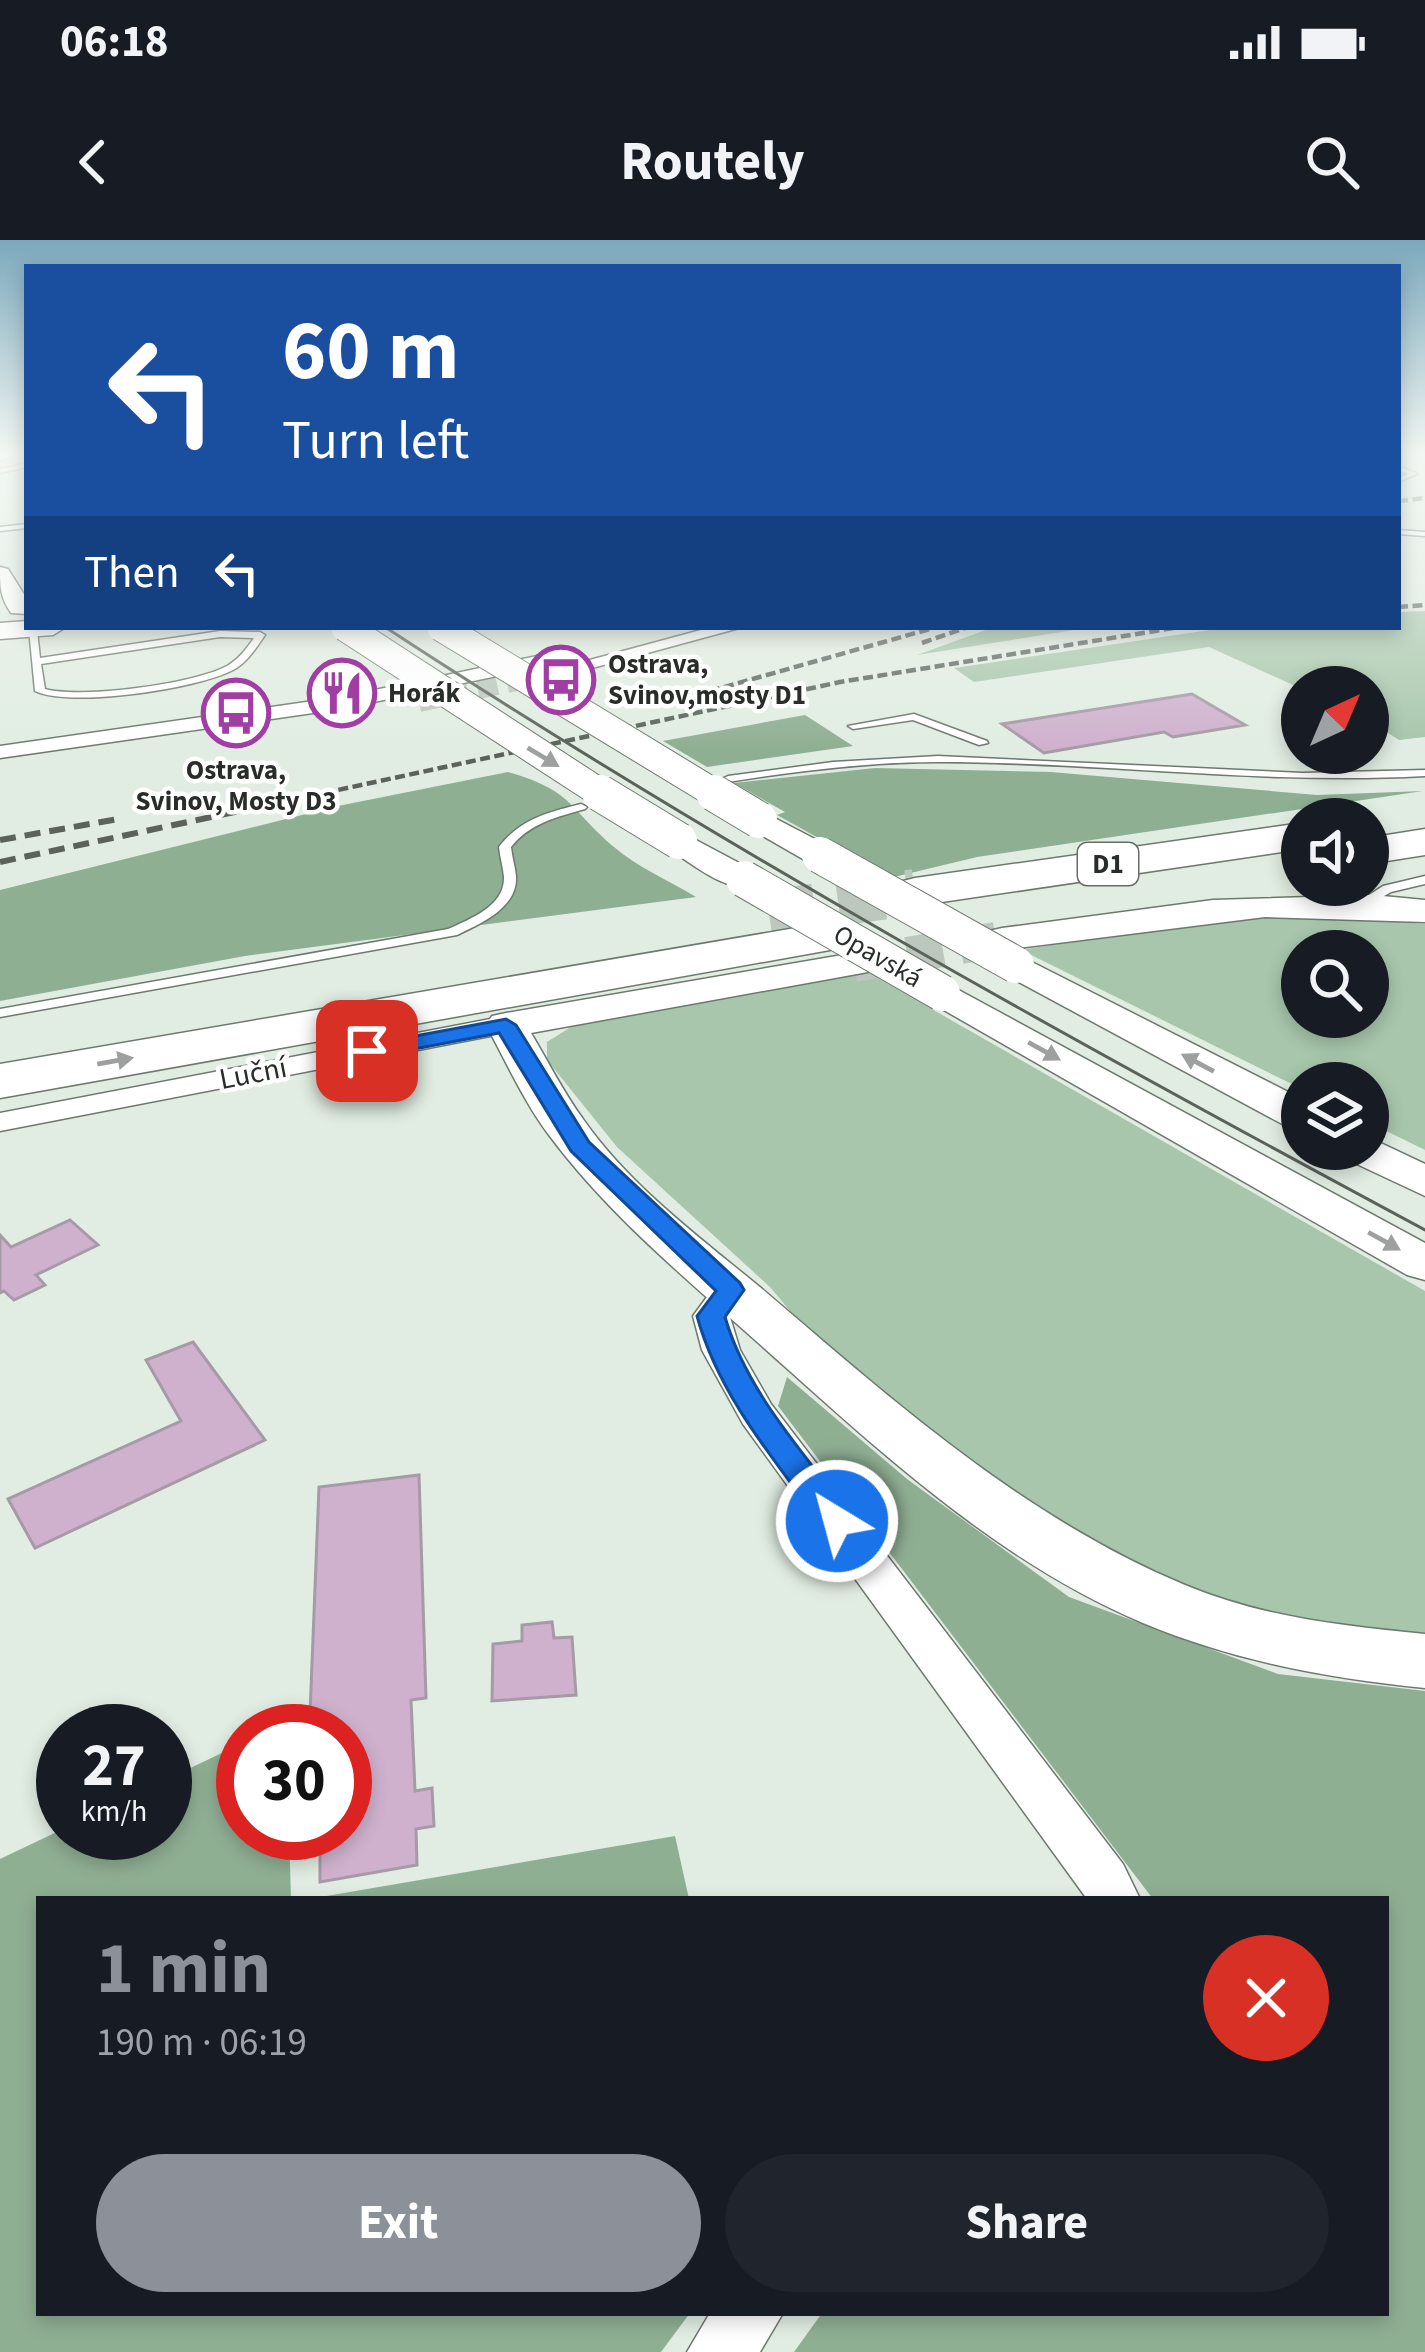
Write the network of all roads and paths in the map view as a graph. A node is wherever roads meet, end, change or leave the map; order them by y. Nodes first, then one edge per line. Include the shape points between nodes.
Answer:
1 (0, 574) edge
2 (24, 612) edge
3 (31, 630) edge
4 (349, 630) edge
5 (446, 630) edge
6 (630, 630) edge
7 (723, 630) edge
8 (39, 661) junction
9 (604, 661) junction
10 (419, 702) tunnel mouth
11 (853, 726) dead end
12 (0, 752) edge
13 (938, 759) junction
14 (0, 770) edge
15 (1425, 773) edge
16 (728, 779) dead end
17 (581, 807) dead end
18 (1425, 819) edge
19 (1389, 824) edge
20 (1281, 839) edge
21 (1425, 842) edge
22 (1389, 848) edge
23 (1281, 863) edge
24 (1425, 880) edge
25 (1389, 889) edge
26 (915, 892) tunnel mouth
27 (756, 896) junction
28 (1282, 906) edge
29 (1379, 906) edge
30 (1425, 911) edge
31 (959, 916) tunnel mouth
32 (834, 952) joint
33 (1009, 952) junction
34 (0, 1013) edge
35 (506, 1025) junction
36 (0, 1041) edge
37 (0, 1082) edge
38 (1281, 1106) edge
39 (0, 1122) edge
40 (1389, 1163) edge
41 (1425, 1182) edge
42 (1425, 1264) edge
43 (731, 1290) junction
44 (1425, 1660) edge
45 (1113, 1896) edge
46 (749, 2316) edge
47 (719, 2352) edge

1 - 2 main road
3 - 8 lane
4 -> 27 main road, Opavská, bridge
5 - 33 main road, Opavská, bridge via 820,855
6 - 9 street
7 - 9 street
8 - 8 lane via 220,634 260,635 227,670 82,696 40,691
9 - 12 street
10 - 14 street
11 - 13 lane via 914,717 989,742
13 - 15 lane via 1261,778
13 - 16 lane
17 - 34 lane via 512,836 506,895 452,932
18 - 19 highway
20 - 26 highway, D1
21 - 22 highway
23 - 31 highway, D1
24 - 25 lane
27 - 36 highway
27 -> 42 main road, Opavská, bridge
28 - 33 main road
29 - 30 main road
32 - 35 main road
37 -> 32 highway
38 -> 33 main road, Opavská
35 - 39 street, Luční
35 - 43 main road via 579,1146
40 - 41 main road
43 - 44 main road via 935,1467 1070,1561 1160,1605 1242,1631 1339,1653
43 - 45 street via 711,1316 757,1414
46 - 47 street

